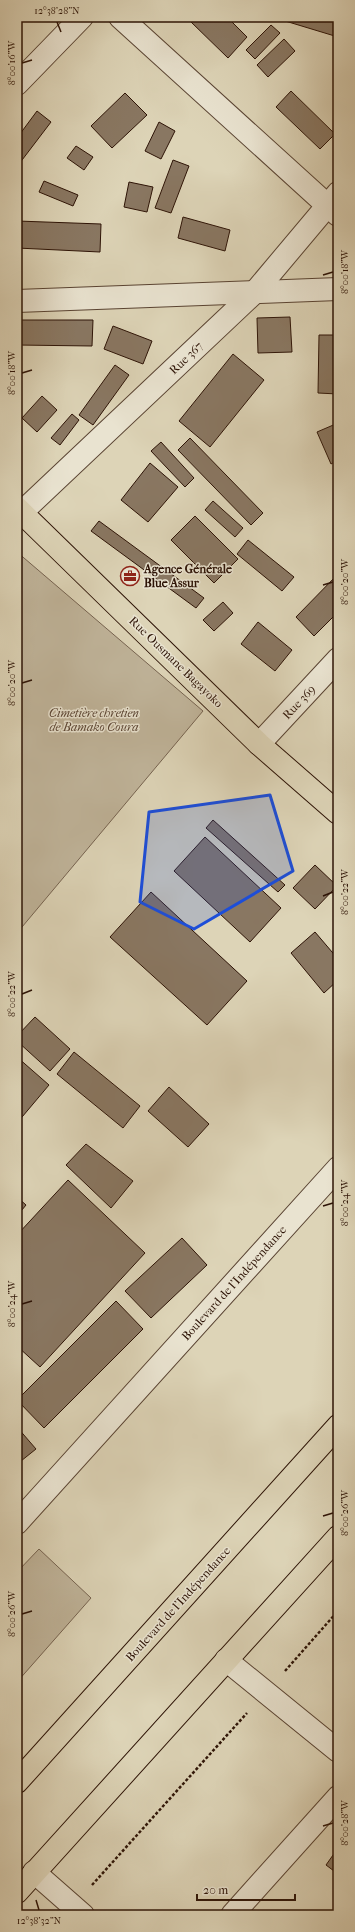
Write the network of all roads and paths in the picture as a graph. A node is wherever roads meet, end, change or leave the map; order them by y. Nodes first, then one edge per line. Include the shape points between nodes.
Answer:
1 (82, 17) edge
2 (120, 17) edge
3 (17, 84) edge
4 (334, 204) edge
5 (338, 289) edge
6 (254, 293) junction
7 (17, 301) edge
8 (20, 510) edge
9 (338, 659) edge
10 (259, 744) junction
11 (338, 813) edge
12 (338, 1168) edge
13 (338, 1426) edge
14 (17, 1523) edge
15 (338, 1537) edge
16 (338, 1611) edge
17 (226, 1660) junction
18 (265, 1692) junction
19 (338, 1751) edge
20 (17, 1782) edge
21 (338, 1797) edge
22 (34, 1872) junction
23 (17, 1892) edge
24 (78, 1911) edge
25 (232, 1915) edge

1 - 3 street
2 - 4 street
4 - 6 street, Rue 367
5 - 6 street
6 - 7 street
6 - 8 street, Rue 367
8 - 10 main road, Rue Ousmane Bagayoko
9 - 10 street, Rue 369
10 - 11 main road, Rue Ousmane Bagayoko
12 - 14 street, Boulevard de l'Indépendance
13 - 20 main road, Boulevard de l'Indépendance
15 - 17 main road
16 - 18 path
17 - 18 street
17 - 22 main road
18 - 19 street
18 - 24 path
21 - 25 street
22 - 23 main road
22 - 24 street

